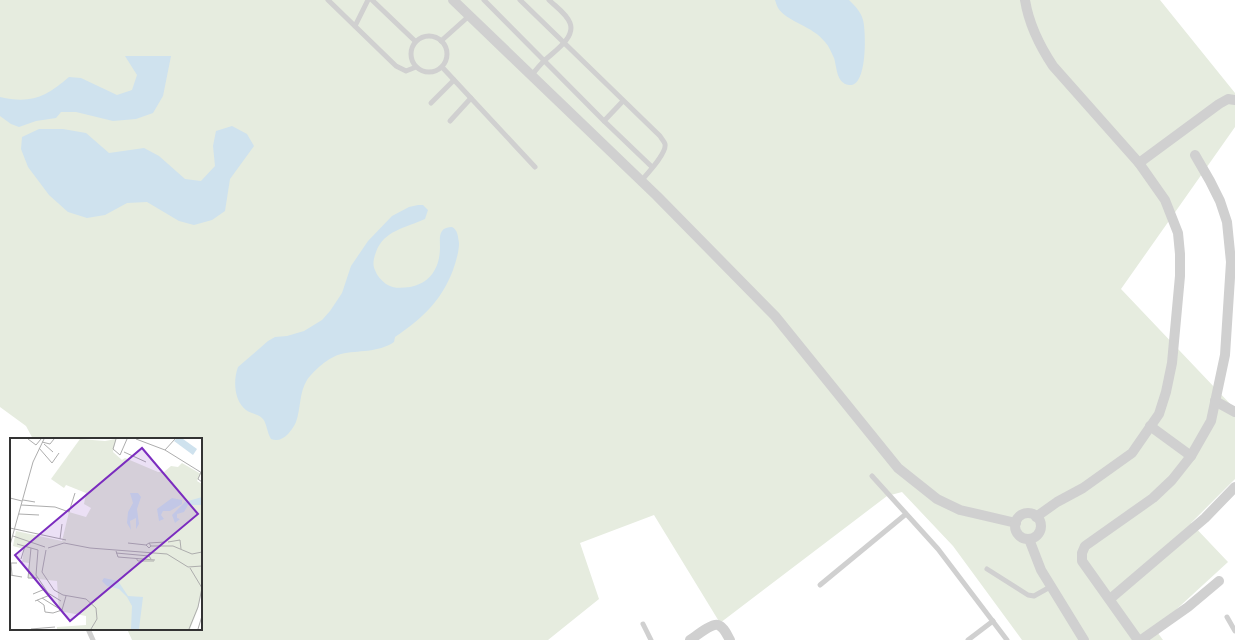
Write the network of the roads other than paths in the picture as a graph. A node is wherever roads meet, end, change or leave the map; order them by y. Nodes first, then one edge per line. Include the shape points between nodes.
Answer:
1 (328, 0) edge
2 (368, 0) edge
3 (372, 0) edge
4 (453, 0) edge
5 (484, 0) edge
6 (520, 0) edge
7 (549, 0) edge
8 (1025, 0) edge
9 (469, 16) junction
10 (355, 26) junction
11 (441, 41) junction
12 (416, 42) junction
13 (564, 43) junction
14 (544, 61) junction
15 (416, 67) junction
16 (442, 67) junction
17 (531, 76) junction
18 (454, 80) junction
19 (471, 98) junction
20 (1235, 100) edge
21 (623, 101) junction
22 (431, 103) dead end
23 (450, 121) dead end
24 (604, 121) junction
25 (1195, 155) dead end
26 (1139, 162) junction
27 (652, 167) junction
28 (536, 168) dead end
29 (641, 181) junction
30 (1232, 246) edge
31 (1232, 303) edge
32 (1225, 355) junction
33 (1235, 359) edge
34 (1215, 401) junction
35 (1235, 412) edge
36 (1150, 426) junction
37 (1191, 456) junction
38 (872, 476) dead end
39 (1235, 487) edge
40 (906, 514) junction
41 (1036, 516) junction
42 (1016, 522) junction
43 (1029, 539) junction
44 (987, 569) dead end
45 (1220, 581) dead end
46 (820, 586) dead end
47 (1050, 586) junction
48 (1110, 599) junction
49 (1227, 617) dead end
50 (993, 621) junction
51 (643, 624) dead end
52 (88, 630) edge
53 (1235, 631) edge
54 (93, 640) edge
55 (651, 640) edge
56 (690, 640) edge
57 (730, 640) edge
58 (968, 640) edge
59 (1007, 640) edge
60 (1084, 640) edge
61 (1138, 640) edge
62 (1141, 640) edge

1 - 10 lane
2 - 10 lane
3 - 12 lane
4 - 9 street
5 - 14 lane
6 - 13 lane
7 - 13 lane via 570,22 570,34
8 - 26 street via 1033,32 1053,66
9 - 11 lane
9 - 17 street
10 - 15 lane via 396,66 406,72
11 - 12 lane via 433,37 424,37
11 - 16 lane via 446,49 446,59
12 - 15 lane via 411,50 411,59
13 - 14 lane
13 - 21 lane
14 - 17 lane
14 - 24 lane
15 - 16 lane via 424,72 433,72
16 - 18 lane
17 - 29 street
18 - 19 lane
18 - 22 lane
19 - 23 lane
19 - 28 lane
20 - 26 street via 1228,99 1219,104
21 - 24 lane
21 - 27 lane via 660,136 664,144 661,156
24 - 27 lane
25 - 30 street via 1220,201
26 - 36 street via 1165,200 1178,233 1180,254 1172,364 1159,414
27 - 29 lane
29 - 42 street via 775,316 898,468 937,499 960,510
30 - 31 street
31 - 32 street
32 - 33 street
32 - 34 street
34 - 35 street
34 - 37 street via 1211,421
36 - 37 street
36 - 41 street via 1132,453 1084,488
37 - 48 street via 1172,480 1153,498 1085,546 1082,561
38 - 40 lane
39 - 48 street via 1206,518
40 - 46 lane
40 - 50 lane via 938,549
41 - 42 street via 1024,514
41 - 43 street via 1040,524 1039,532
42 - 43 street via 1018,534
43 - 47 street
44 - 47 lane via 1034,596
45 - 62 street
47 - 60 street
48 - 61 street
49 - 53 lane
50 - 58 lane
50 - 59 lane
51 - 55 lane
52 - 54 lane
56 - 57 street via 712,625 718,625 724,629

